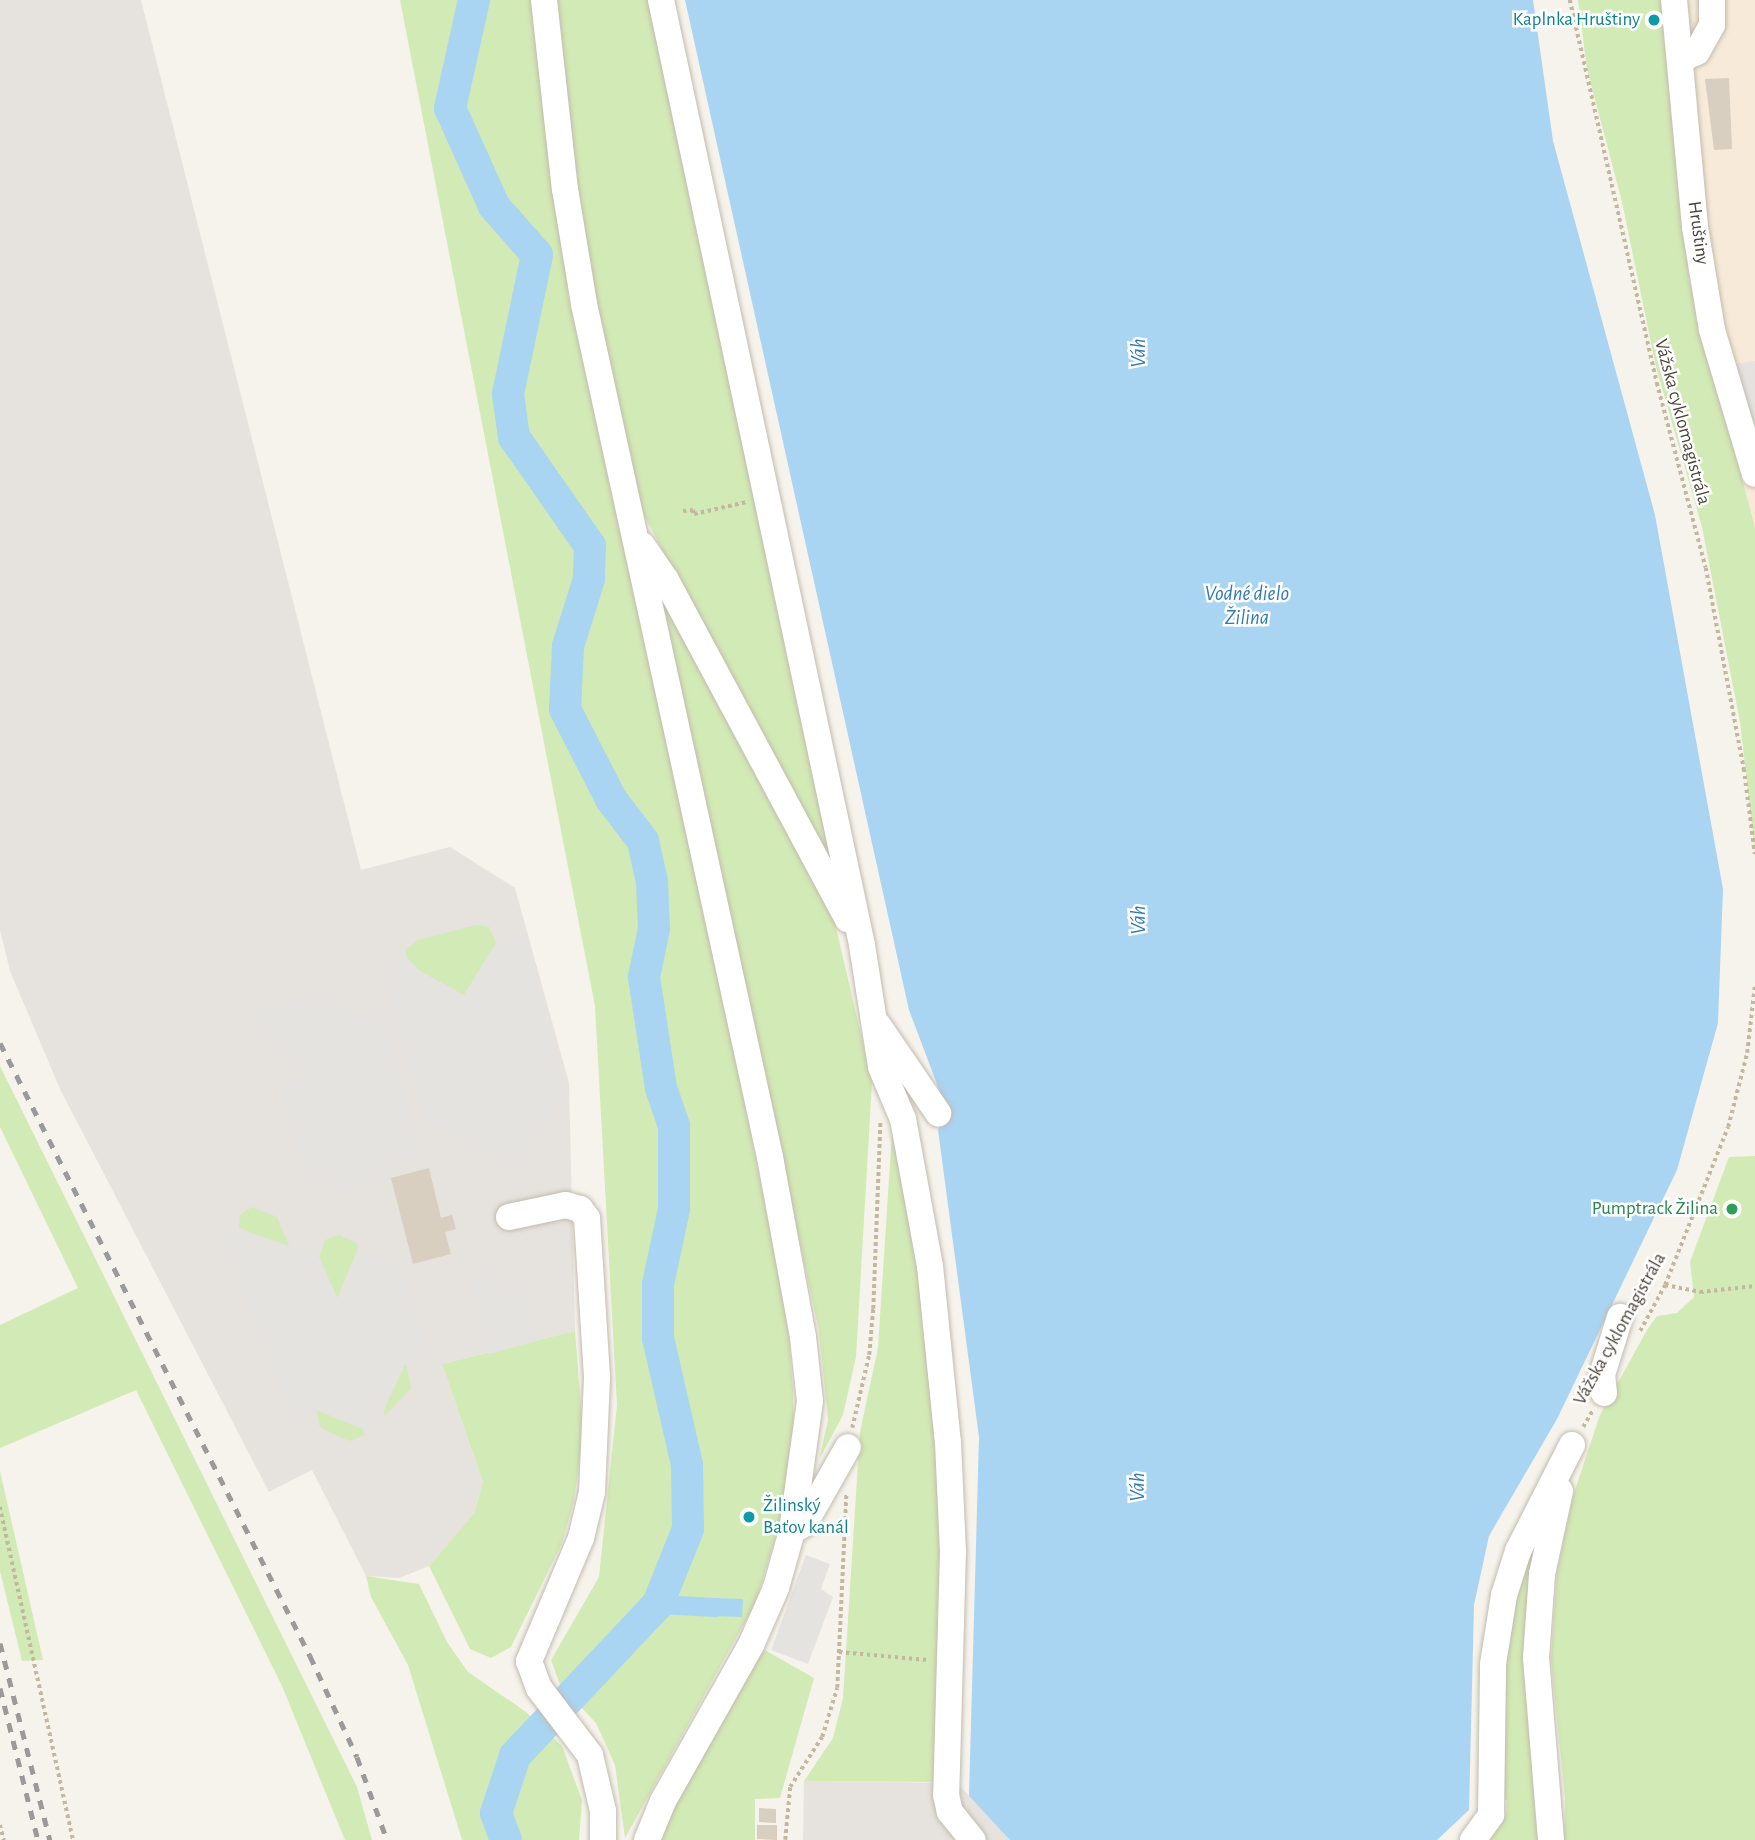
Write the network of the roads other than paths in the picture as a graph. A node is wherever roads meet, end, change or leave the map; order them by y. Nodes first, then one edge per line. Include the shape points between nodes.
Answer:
1 (544, 0) edge
2 (661, 0) edge
3 (1674, 0) edge
4 (1712, 0) edge
5 (1681, 59) junction
6 (1755, 474) edge
7 (634, 534) junction
8 (862, 945) junction
9 (875, 1020) junction
10 (938, 1113) dead end
11 (509, 1217) dead end
12 (1620, 1317) dead end
13 (1604, 1393) road end
14 (1572, 1445) road end
15 (848, 1447) road end
16 (792, 1531) junction
17 (1536, 1543) junction
18 (603, 1840) edge
19 (647, 1840) edge
20 (972, 1840) edge
21 (1473, 1840) edge
22 (1551, 1840) edge

1 - 7 street via 553,102 582,291
2 - 8 street
3 - 5 street, Hruštiny
4 - 5 street via 1712,25 1697,52
5 - 6 street, Hruštiny via 1695,227 1713,330
7 - 8 street via 666,580
7 - 16 street via 770,1157 803,1337 809,1421
8 - 9 street
9 - 10 street
9 - 20 street via 881,1067 903,1119 930,1266 948,1441 952,1659 946,1795 950,1812
11 - 18 street via 566,1205 580,1209 587,1218 597,1378 592,1492 563,1587 532,1645 531,1675 577,1732 598,1781
12 - 13 street via 1602,1375
14 - 17 street
15 - 16 street via 806,1523
16 - 19 street via 776,1588 751,1645 663,1801
17 - 21 street via 1504,1595 1495,1642 1490,1815
17 - 22 street via 1536,1658

